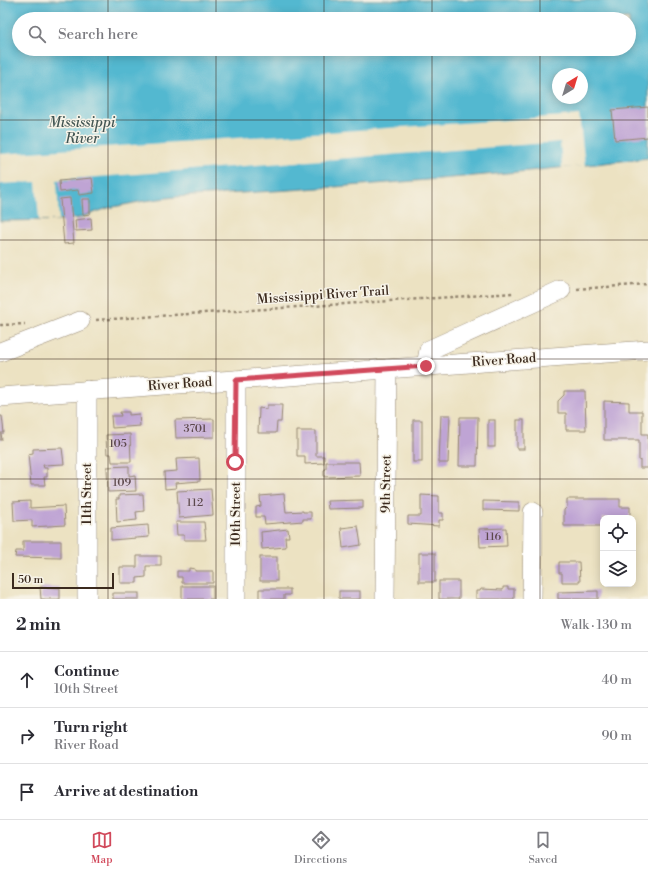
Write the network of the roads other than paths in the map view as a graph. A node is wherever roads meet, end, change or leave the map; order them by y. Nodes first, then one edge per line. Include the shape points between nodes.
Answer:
1 (561, 290) road end
2 (80, 321) road end
3 (648, 350) edge
4 (0, 352) edge
5 (426, 366) junction
6 (387, 368) junction
7 (236, 380) junction
8 (87, 390) junction
9 (0, 397) edge
10 (532, 512) dead end
11 (87, 599) edge
12 (236, 599) edge
13 (385, 599) edge
14 (532, 599) edge

1 - 5 street via 429,350
2 - 4 street
3 - 5 street, River Road
5 - 6 street, River Road
6 - 7 street, River Road
6 - 13 street, 9th Street
7 - 8 street, River Road
7 - 12 street, 10th Street
8 - 9 street, River Road
8 - 11 street, 11th Street
10 - 14 street

